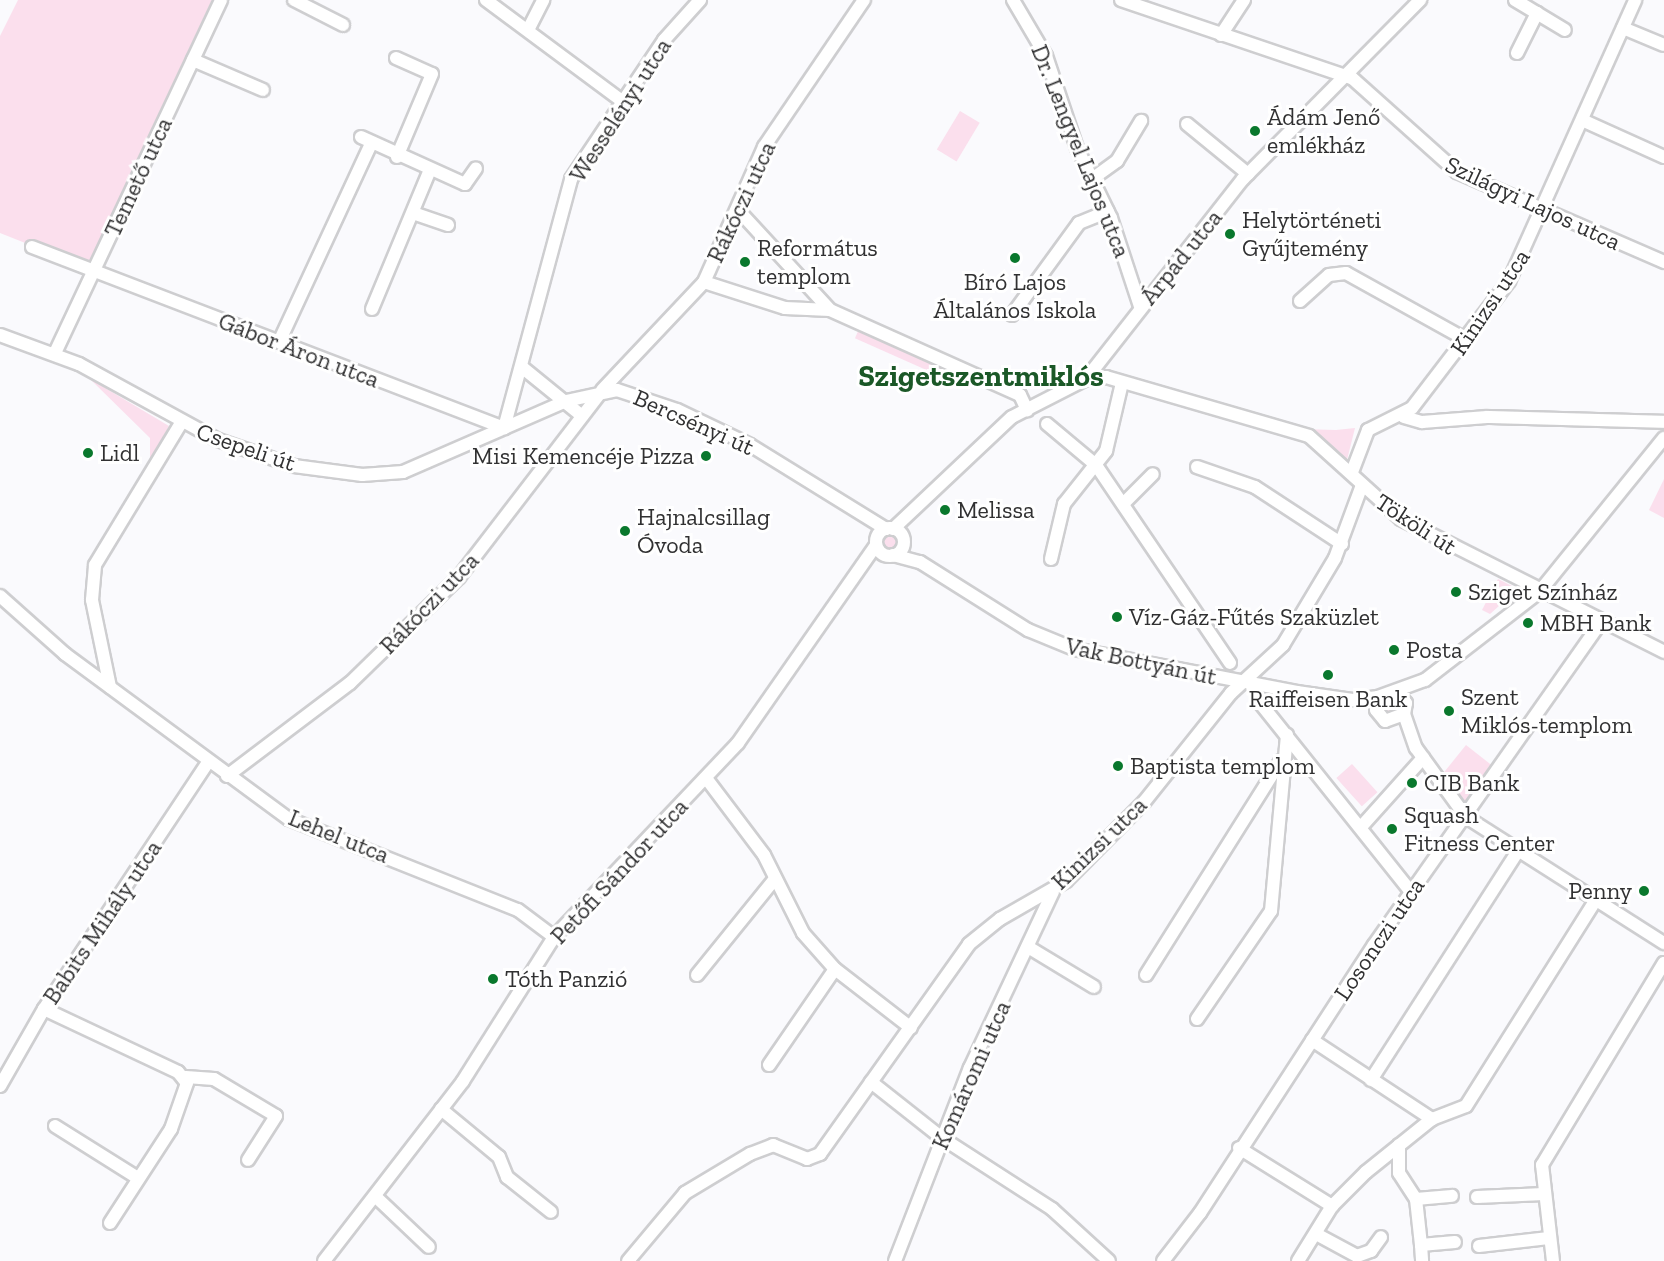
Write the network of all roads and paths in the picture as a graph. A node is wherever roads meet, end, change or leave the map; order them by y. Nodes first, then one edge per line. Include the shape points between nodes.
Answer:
1 (221, 0) edge
2 (294, 0) edge
3 (486, 0) edge
4 (543, 0) edge
5 (700, 0) edge
6 (864, 0) edge
7 (1013, 0) edge
8 (1121, 0) edge
9 (1244, 0) edge
10 (1420, 0) edge
11 (1515, 0) edge
12 (1635, 0) edge
13 (1537, 13) junction
14 (343, 25) dead end
15 (1623, 28) junction
16 (528, 30) junction
17 (1565, 30) dead end
18 (1221, 35) junction
19 (1664, 45) edge
20 (1517, 52) dead end
21 (396, 58) dead end
22 (193, 60) junction
23 (1342, 75) junction
24 (263, 90) dead end
25 (622, 101) junction
26 (1582, 120) junction
27 (1141, 121) dead end
28 (1187, 124) dead end
29 (397, 157) junction
30 (1664, 157) edge
31 (476, 168) dead end
32 (430, 170) junction
33 (1248, 174) junction
34 (1092, 179) junction
35 (1543, 208) junction
36 (739, 211) junction
37 (1108, 211) junction
38 (413, 213) junction
39 (448, 225) dead end
40 (32, 247) dead end
41 (1664, 262) edge
42 (93, 273) junction
43 (704, 282) junction
44 (1300, 301) dead end
45 (1140, 306) junction
46 (372, 309) dead end
47 (830, 310) junction
48 (1012, 315) dead end
49 (1, 337) edge
50 (1122, 337) junction
51 (1467, 340) junction
52 (279, 342) junction
53 (55, 353) junction
54 (523, 368) junction
55 (1106, 377) junction
56 (1086, 379) junction
57 (1122, 383) junction
58 (600, 393) junction
59 (566, 401) junction
60 (1027, 410) junction
61 (582, 416) junction
62 (1404, 417) junction
63 (1664, 422) edge
64 (181, 423) junction
65 (1047, 424) dead end
66 (504, 428) junction
67 (1664, 438) edge
68 (1096, 465) junction
69 (1197, 467) dead end
70 (1352, 472) junction
71 (1153, 474) dead end
72 (1362, 485) junction
73 (840, 504) junction
74 (1123, 504) junction
75 (896, 533) junction
76 (876, 543) junction
77 (1342, 544) junction
78 (889, 555) junction
79 (1051, 559) dead end
80 (858, 573) junction
81 (957, 582) junction
82 (1540, 591) junction
83 (0, 596) edge
84 (1602, 621) junction
85 (1664, 652) edge
86 (1230, 663) dead end
87 (1425, 681) junction
88 (1244, 682) junction
89 (110, 687) junction
90 (1396, 692) junction
91 (1378, 697) junction
92 (1257, 699) dead end
93 (1341, 699) junction
94 (1376, 710) junction
95 (1402, 713) junction
96 (1287, 735) junction
97 (1283, 757) junction
98 (1423, 758) junction
99 (208, 762) junction
100 (227, 776) junction
101 (706, 778) junction
102 (1452, 802) junction
103 (1469, 812) junction
104 (1361, 827) junction
105 (1452, 830) junction
106 (1518, 851) junction
107 (773, 881) junction
108 (1410, 891) junction
109 (1053, 892) junction
110 (1595, 901) junction
111 (554, 937) junction
112 (1664, 943) edge
113 (1028, 947) junction
114 (1664, 963) edge
115 (835, 969) junction
116 (697, 975) dead end
117 (1146, 975) dead end
118 (1094, 987) dead end
119 (44, 1009) junction
120 (1197, 1019) dead end
121 (911, 1028) junction
122 (1312, 1040) junction
123 (769, 1065) dead end
124 (186, 1077) junction
125 (1371, 1080) junction
126 (871, 1082) junction
127 (0, 1086) edge
128 (441, 1109) junction
129 (1432, 1119) junction
130 (55, 1126) dead end
131 (942, 1138) junction
132 (1399, 1144) junction
133 (1239, 1148) junction
134 (248, 1160) dead end
135 (138, 1178) junction
136 (1544, 1194) junction
137 (375, 1196) junction
138 (1452, 1196) dead end
139 (1478, 1197) dead end
140 (1416, 1198) junction
141 (1332, 1206) junction
142 (551, 1212) dead end
143 (110, 1223) dead end
144 (1318, 1235) junction
145 (1381, 1237) dead end
146 (1550, 1238) junction
147 (1455, 1242) dead end
148 (1421, 1245) junction
149 (1479, 1246) dead end
150 (429, 1247) dead end
151 (324, 1261) edge
152 (628, 1261) edge
153 (895, 1261) edge
154 (1109, 1261) edge
155 (1163, 1261) edge
156 (1298, 1261) edge
157 (1422, 1261) edge
158 (1553, 1261) edge

1 - 22 street, Temető utca
2 - 14 street
3 - 16 street
4 - 16 street
5 - 25 street, Wesselényi utca
6 - 36 street, Rákóczi utca via 764,147 745,182
7 - 34 street, Dr. Lengyel Lajos utca via 1046,56
8 - 18 street, Szilágyi Lajos utca
9 - 18 street
10 - 23 street, Árpád utca
11 - 13 street
12 - 15 street, Kinizsi utca
13 - 17 street
13 - 20 street
15 - 19 street
15 - 26 street, Kinizsi utca
16 - 25 street
18 - 23 street, Szilágyi Lajos utca
21 - 29 street via 432,74
22 - 24 street
22 - 42 street, Temető utca
23 - 33 street, Árpád utca
23 - 35 street, Szilágyi Lajos utca via 1378,97 1443,164
25 - 54 street, Wesselényi utca via 571,179
26 - 30 street
26 - 35 street, Kinizsi utca
27 - 34 street via 1117,160
28 - 33 street
29 - 32 street
29 - 52 street via 366,141
31 - 32 street via 468,184
32 - 38 street
33 - 45 street, Árpád utca
34 - 37 street, Dr. Lengyel Lajos utca
35 - 41 street, Szilágyi Lajos utca
35 - 51 street, Kinizsi utca via 1509,281
36 - 43 street, Rákóczi utca
36 - 47 street
37 - 45 street, Dr. Lengyel Lajos utca
37 - 48 street via 1079,223
38 - 39 street
38 - 46 street
40 - 42 street, Gábor Áron utca
42 - 52 street, Gábor Áron utca
42 - 53 street, Temető utca
43 - 47 street via 785,308
43 - 58 street, Rákóczi utca
44 - 51 street via 1329,275 1341,272 1419,309
45 - 50 street, Árpád utca
47 - 60 street via 1020,395
49 - 53 street, Csepeli út
50 - 55 street, Árpád utca
50 - 56 street, Árpád utca
51 - 62 street, Kinizsi utca
52 - 66 street, Gábor Áron utca
53 - 64 street, Csepeli út
54 - 59 street
54 - 66 street, Wesselényi utca
55 - 56 street
55 - 57 street, Tököli út
56 - 60 street, Árpád utca
57 - 68 street via 1106,451
57 - 70 street, Tököli út via 1309,436
58 - 59 street, Bercsényi út
58 - 61 street, Rákóczi utca
58 - 73 street, Bercsényi út via 634,394 702,421
59 - 61 street
59 - 66 street, Bercsényi út
60 - 75 street via 1006,422
61 - 100 street, Rákóczi utca via 459,577 350,683
62 - 63 street via 1422,422 1487,417
62 - 70 street via 1368,430
64 - 66 street, Csepeli út via 294,466 382,476 412,468
64 - 89 street via 95,565 92,600
65 - 68 street
67 - 82 street
68 - 74 street
68 - 79 street via 1064,504
69 - 77 street via 1255,487
70 - 72 street, Tököli út
71 - 74 street
72 - 77 street, Kinizsi utca
72 - 82 street, Tököli út via 1401,519
73 - 75 street, Bercsényi út
73 - 76 street, Bercsényi út
74 - 86 street
75 - 76 street, Petőfi Sándor utca
75 - 78 street
75 - 81 street, Vak Bottyán út
76 - 78 street, Bercsényi út
76 - 80 street, Petőfi Sándor utca
77 - 88 street, Kinizsi utca via 1282,645
78 - 80 street, Petőfi Sándor utca
78 - 81 street, Vak Bottyán út via 915,559
80 - 101 street, Petőfi Sándor utca via 758,716
81 - 88 street, Vak Bottyán út via 1028,630 1063,646
82 - 84 street, Tököli út
82 - 87 street
83 - 89 street, Lehel utca
84 - 85 street, Tököli út
84 - 103 street, Losonczi utca
87 - 90 street, Vak Bottyán út
87 - 95 street
88 - 93 street, Vak Bottyán út
88 - 109 street, Kinizsi utca via 1136,811
89 - 99 street, Lehel utca
90 - 91 street, Vak Bottyán út
90 - 95 street
91 - 93 street, Vak Bottyán út
91 - 94 street
92 - 96 street
93 - 94 street, Vak Bottyán út
94 - 95 street, Vak Bottyán út via 1381,719
95 - 98 street
96 - 97 street
96 - 104 street
97 - 117 street
97 - 120 street via 1271,910
98 - 102 street
98 - 104 street
99 - 100 street, Lehel utca
99 - 119 street, Babits Mihály utca
100 - 111 street, Lehel utca via 289,819 518,910
101 - 107 street via 764,855
101 - 111 street, Petőfi Sándor utca
102 - 103 street
102 - 105 street
103 - 105 street, Losonczi utca
103 - 106 street
104 - 108 street
105 - 108 street, Losonczi utca
106 - 110 street
106 - 125 street
107 - 115 street via 793,920
107 - 116 street
108 - 122 street, Losonczi utca
109 - 113 street, Komáromi utca
109 - 121 street, Kinizsi utca via 1034,897 969,944
110 - 112 street
110 - 129 street via 1466,1106
111 - 128 street, Petőfi Sándor utca
113 - 118 street
113 - 131 street, Komáromi utca
114 - 136 street via 1540,1169
115 - 121 street
115 - 123 street
119 - 124 street
119 - 127 street, Babits Mihály utca
121 - 126 street, Kinizsi utca
122 - 125 street
122 - 133 street, Losonczi utca
124 - 134 street via 213,1079 276,1116
124 - 135 street via 187,1090 171,1129
125 - 129 street
126 - 131 street
126 - 152 street, Kinizsi utca via 816,1157 807,1159 780,1145 750,1154 685,1193
128 - 137 street, Petőfi Sándor utca
128 - 142 street via 499,1157 507,1177
129 - 132 street
130 - 135 street
131 - 153 street, Komáromi utca
131 - 154 street via 978,1156
132 - 140 street via 1399,1173
132 - 141 street
133 - 141 street
133 - 155 street, Losonczi utca via 1200,1213
135 - 143 street
136 - 139 street
136 - 146 street
137 - 150 street
137 - 151 street, Petőfi Sándor utca
138 - 140 street
140 - 148 street
141 - 144 street
144 - 145 street via 1357,1256 1371,1251
144 - 156 street
146 - 149 street
146 - 158 street
147 - 148 street
148 - 157 street

